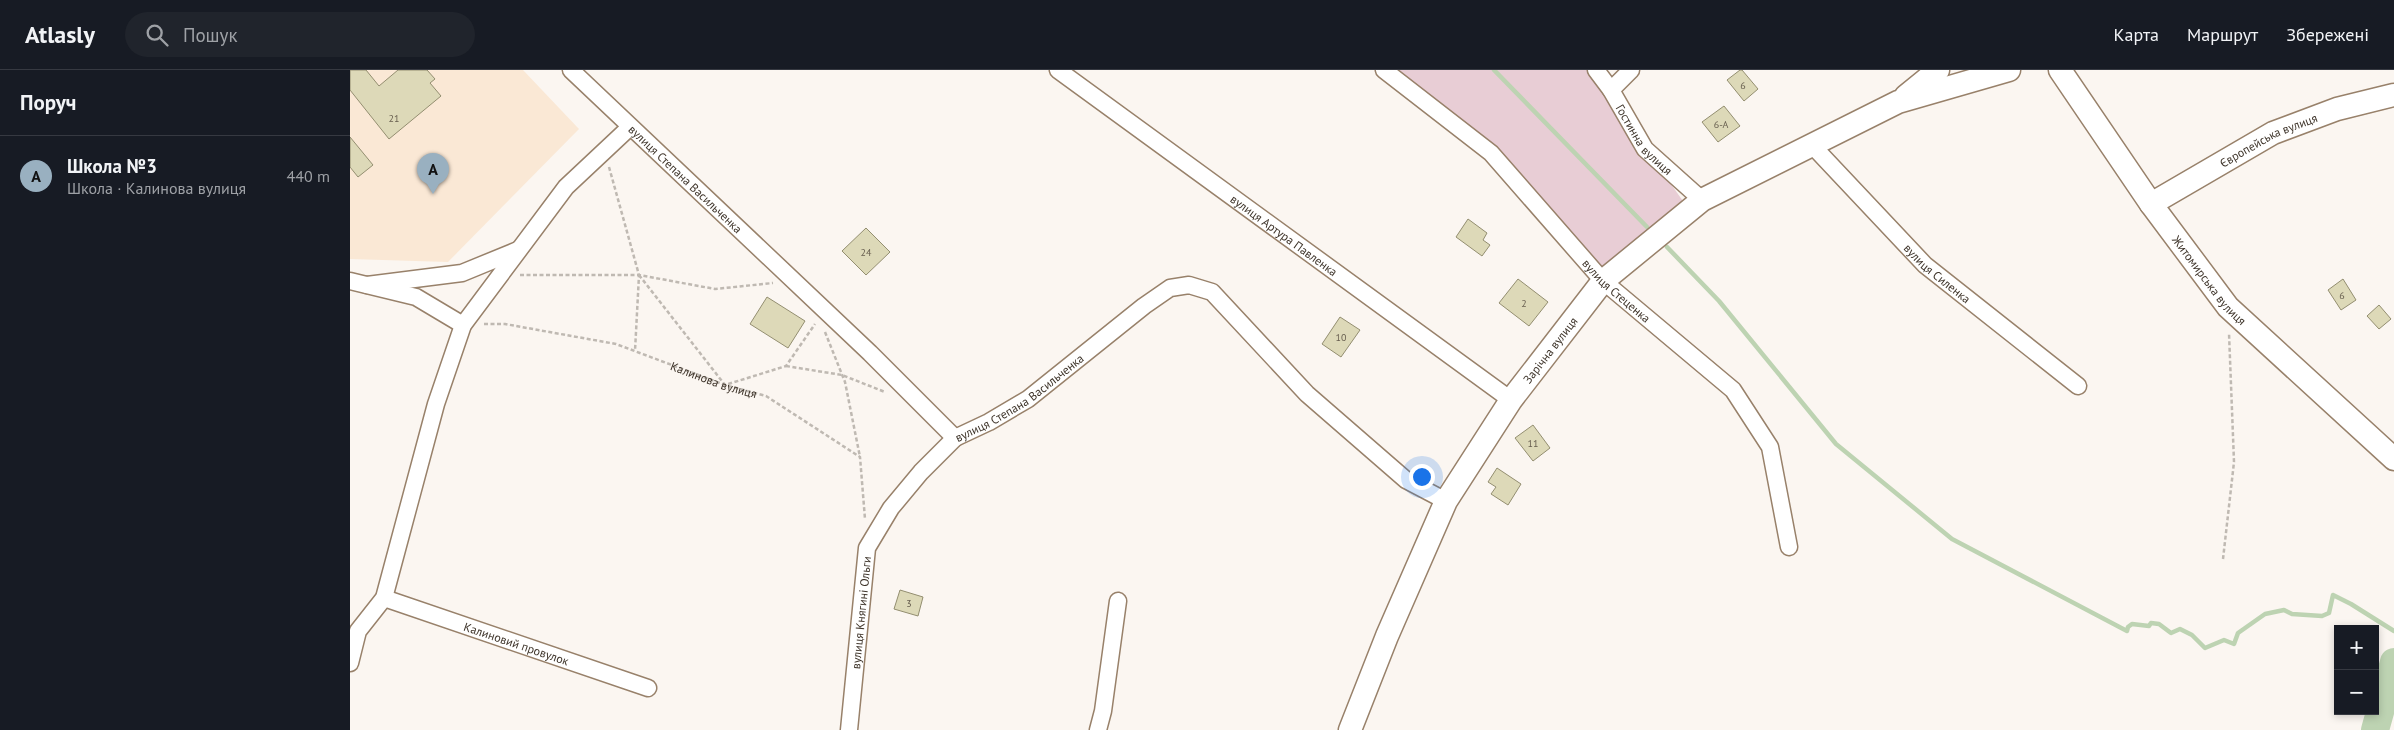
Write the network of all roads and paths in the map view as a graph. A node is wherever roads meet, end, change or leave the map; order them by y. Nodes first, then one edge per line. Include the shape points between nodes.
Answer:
1 (571, 70) edge
2 (1058, 70) edge
3 (1384, 70) edge
4 (1596, 70) edge
5 (1631, 70) edge
6 (1938, 70) edge
7 (2009, 70) edge
8 (2060, 70) edge
9 (1611, 90) junction
10 (2394, 95) edge
11 (1898, 102) junction
12 (630, 126) junction
13 (1812, 144) junction
14 (604, 151) junction
15 (1702, 200) junction
16 (2151, 204) junction
17 (518, 250) junction
18 (499, 275) junction
19 (639, 275) junction
20 (350, 281) edge
21 (794, 281) junction
22 (1603, 281) junction
23 (368, 285) junction
24 (810, 296) junction
25 (2228, 307) junction
26 (463, 325) junction
27 (822, 326) dead end
28 (635, 351) junction
29 (786, 366) junction
30 (842, 375) junction
31 (725, 385) junction
32 (2078, 386) dead end
33 (888, 393) dead end
34 (1511, 400) junction
35 (955, 438) junction
36 (2385, 442) edge
37 (860, 457) junction
38 (2394, 459) edge
39 (1446, 501) junction
40 (868, 548) junction
41 (1789, 548) dead end
42 (2223, 559) dead end
43 (384, 598) junction
44 (1118, 601) dead end
45 (350, 663) edge
46 (648, 688) dead end
47 (849, 730) edge
48 (1098, 730) edge
49 (1350, 730) edge

1 - 12 street, вулиця Степана Васильченка
2 - 34 street, вулиця Артура Павленка
3 - 22 street, вулиця Стеценка via 1491,153
4 - 9 street, Гостинна вулиця
5 - 9 street
6 - 11 street, Зарічна вулиця
7 - 11 street, Зарічна вулиця
8 - 16 street, Житомирська вулиця
9 - 15 street, Гостинна вулиця via 1645,149
10 - 16 street, Європейська вулиця via 2337,109 2273,133
11 - 13 street, Зарічна вулиця
12 - 14 street
12 - 21 street, вулиця Степана Васильченка
13 - 15 street, Зарічна вулиця
13 - 32 street, вулиця Силенка via 1925,265
14 - 17 street via 566,187
14 - 19 path
15 - 22 street, Зарічна вулиця
16 - 25 street, Житомирська вулиця
17 - 18 street
17 - 23 street via 462,273
18 - 19 path
18 - 26 street
19 - 21 path via 715,288
19 - 28 path
19 - 31 path
20 - 23 street
21 - 24 street, вулиця Степана Васильченка
22 - 34 street, Зарічна вулиця
22 - 41 street, вулиця Стеценка via 1733,390 1770,448
23 - 26 street via 416,297
24 - 29 path via 819,318
24 - 35 street, вулиця Степана Васильченка
25 - 36 street, Житомирська вулиця
25 - 42 path via 2234,462
26 - 28 path, Калинова вулиця via 505,324 616,344
26 - 43 street via 436,404
27 - 30 path
28 - 31 path, Калинова вулиця
29 - 30 path
29 - 31 path
30 - 33 path
30 - 37 path
31 - 37 path, Калинова вулиця via 766,396
34 - 39 street, Зарічна вулиця
35 - 39 street, вулиця Степана Васильченка via 1028,399 1170,288 1190,285 1212,292 1307,394 1406,480
35 - 40 street, вулиця Княгині Ольги via 891,508
36 - 38 street, Житомирська вулиця
37 - 40 path
39 - 49 street, Зарічна вулиця
40 - 47 street, вулиця Княгині Ольги via 860,600
43 - 45 street via 358,631
43 - 46 street, Калиновий провулок
44 - 48 street via 1104,710

